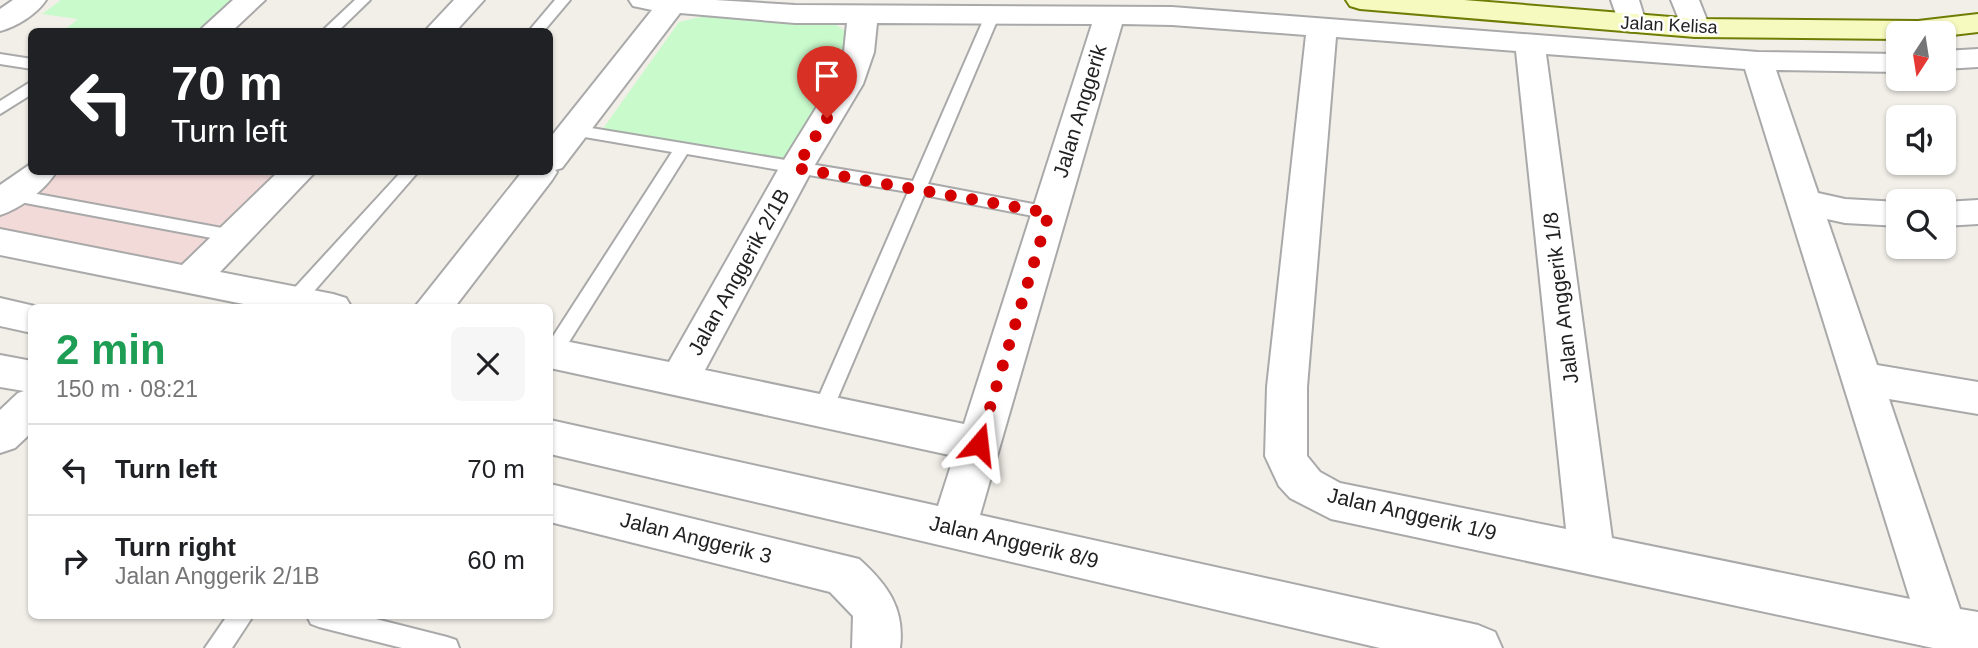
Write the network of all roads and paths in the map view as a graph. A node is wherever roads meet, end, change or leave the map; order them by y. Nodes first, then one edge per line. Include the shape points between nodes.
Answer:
1 (32, 0) edge
2 (251, 0) edge
3 (363, 0) edge
4 (470, 0) edge
5 (563, 0) edge
6 (1360, 0) edge
7 (1685, 0) edge
8 (657, 2) edge
9 (1628, 11) edge
10 (860, 13) junction
11 (1110, 15) junction
12 (992, 16) junction
13 (0, 22) edge
14 (1978, 23) edge
15 (1322, 26) junction
16 (217, 28) edge
17 (332, 28) edge
18 (442, 28) edge
19 (538, 28) edge
20 (1695, 28) junction
21 (1530, 43) junction
22 (1978, 58) edge
23 (0, 59) edge
24 (1956, 59) edge
25 (1758, 61) junction
26 (28, 63) edge
27 (1886, 63) edge
28 (28, 89) edge
29 (0, 109) edge
30 (573, 130) junction
31 (682, 149) junction
32 (553, 156) edge
33 (796, 168) junction
34 (35, 175) edge
35 (295, 175) edge
36 (407, 175) edge
37 (538, 175) edge
38 (919, 188) junction
39 (5, 199) edge
40 (1804, 202) junction
41 (1978, 212) edge
42 (1049, 213) junction
43 (1886, 213) edge
44 (1956, 213) edge
45 (233, 236) junction
46 (0, 242) edge
47 (190, 279) junction
48 (295, 300) junction
49 (314, 304) edge
50 (436, 304) edge
51 (0, 312) edge
52 (28, 318) edge
53 (553, 350) edge
54 (553, 353) edge
55 (0, 370) edge
56 (28, 376) edge
57 (1861, 379) junction
58 (680, 380) junction
59 (1978, 398) edge
60 (28, 409) edge
61 (823, 410) junction
62 (0, 436) edge
63 (553, 438) edge
64 (979, 444) junction
65 (553, 504) edge
66 (953, 528) junction
67 (1591, 553) junction
68 (240, 619) edge
69 (331, 619) edge
70 (1961, 631) edge
71 (217, 648) edge
72 (447, 648) edge
73 (876, 648) edge
74 (1478, 648) edge

1 - 13 street
2 - 16 street
3 - 17 lane
4 - 18 street
5 - 19 lane
6 - 9 main road, Jalan Kelisa
7 - 20 street
8 - 10 street via 758,12
8 - 30 street
9 - 20 main road, Jalan Kelisa
10 - 12 street
10 - 33 street, Jalan Anggerik 2/1B via 861,41 847,84
11 - 12 street
11 - 15 street
11 - 42 street, Jalan Anggerik
12 - 38 lane
14 - 20 main road, Jalan Kelisa via 1904,30
15 - 21 street
15 - 67 street, Jalan Anggerik 1/9 via 1287,387 1286,456 1294,473 1331,500
21 - 25 street
21 - 67 street, Jalan Anggerik 1/8
22 - 24 street
23 - 26 lane
25 - 27 street
25 - 40 street
28 - 29 lane
30 - 31 lane
30 - 32 street
31 - 33 lane
31 - 53 lane
33 - 38 lane
33 - 58 street, Jalan Anggerik 2/1B
34 - 39 street
35 - 45 street
36 - 48 lane
37 - 50 street
38 - 42 lane
38 - 61 lane
39 - 45 lane
40 - 43 street
40 - 57 street
41 - 44 street
42 - 64 street, Jalan Anggerik
45 - 47 street
46 - 47 street
47 - 48 street
48 - 49 street
51 - 52 street
54 - 58 street
55 - 56 street
57 - 59 street
57 - 70 street
58 - 61 street
60 - 62 street
61 - 64 street
63 - 66 street, Jalan Anggerik 8/9
64 - 66 street, Jalan Anggerik
65 - 73 street, Jalan Anggerik 3 via 843,574 877,611
66 - 74 street, Jalan Anggerik 8/9
67 - 70 street, Jalan Anggerik 1/9
68 - 71 lane
69 - 72 lane

